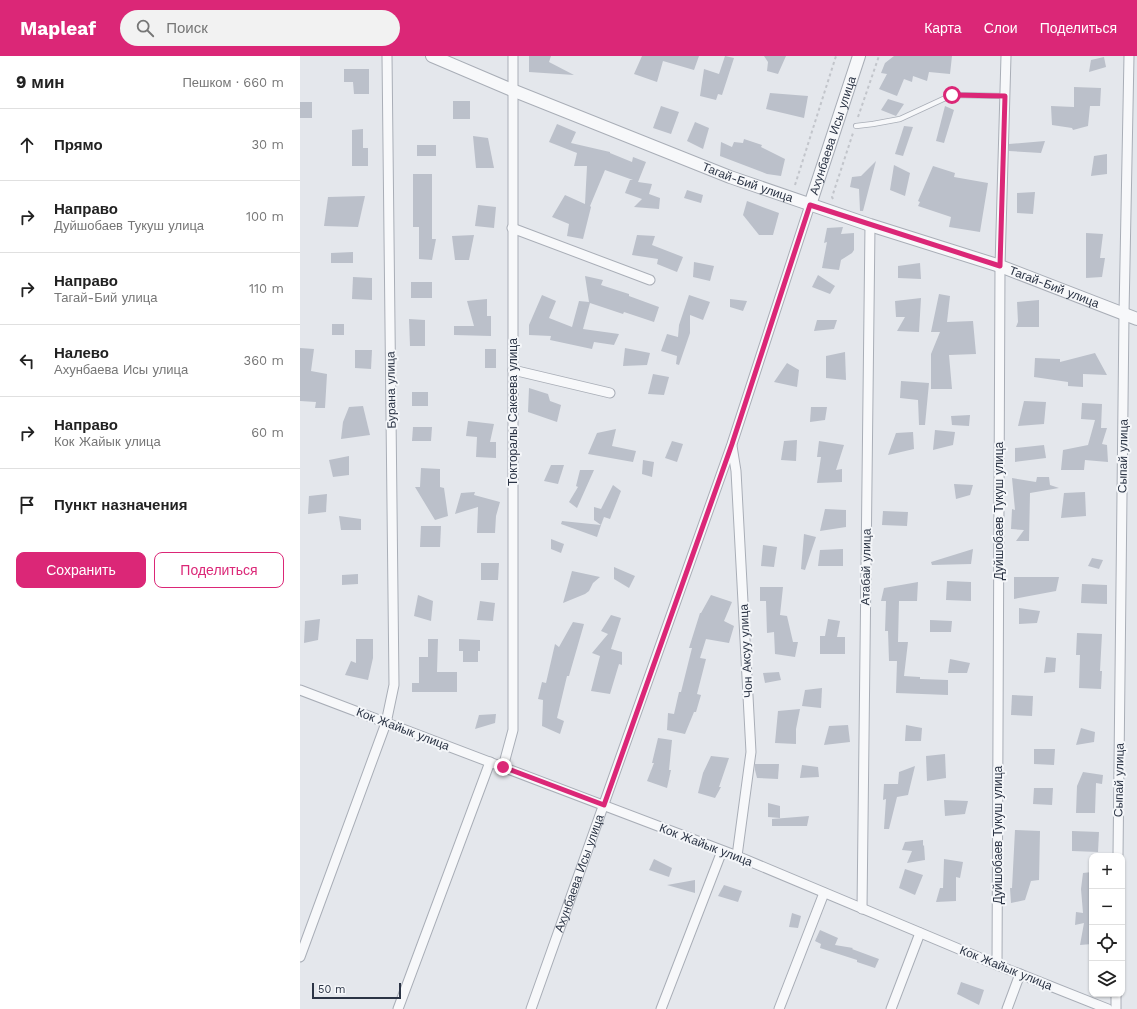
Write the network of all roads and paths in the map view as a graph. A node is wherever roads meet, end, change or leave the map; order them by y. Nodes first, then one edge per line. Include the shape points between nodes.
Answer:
1 (387, 56) edge
2 (432, 56) edge
3 (512, 56) edge
4 (836, 56) edge
5 (859, 56) edge
6 (1006, 56) edge
7 (1130, 56) edge
8 (512, 90) junction
9 (1005, 96) junction
10 (856, 126) dead end
11 (794, 185) dead end
12 (810, 205) junction
13 (870, 225) junction
14 (512, 228) junction
15 (1000, 266) junction
16 (650, 280) dead end
17 (1124, 314) junction
18 (1137, 319) edge
19 (513, 370) junction
20 (610, 393) dead end
21 (732, 444) junction
22 (300, 690) edge
23 (386, 723) junction
24 (490, 762) junction
25 (503, 767) junction
26 (604, 805) junction
27 (722, 851) junction
28 (1118, 853) edge
29 (737, 856) junction
30 (824, 893) junction
31 (862, 909) junction
32 (920, 933) junction
33 (300, 957) edge
34 (997, 965) junction
35 (1020, 974) junction
36 (1116, 997) edge
37 (398, 1009) edge
38 (531, 1009) edge
39 (660, 1009) edge
40 (779, 1009) edge
41 (891, 1009) edge
42 (1007, 1009) edge
43 (1108, 1009) edge
44 (1116, 1009) edge

1 - 23 street, Бурана улица via 394,685
2 - 8 street, Тагай-Бий улица
3 - 8 street, Токторалы Сакеева улица
4 - 11 path
5 - 12 street, Ахунбаева Исы улица
6 - 9 street, Дуйшобаев Тукуш улица
7 - 17 street, Сыпай улица
8 - 12 street, Тагай-Бий улица via 730,177
8 - 14 street, Токторалы Сакеева улица
9 - 10 lane via 952,95 900,119
9 - 15 street, Дуйшобаев Тукуш улица
12 - 13 street, Тагай-Бий улица
12 - 21 street, Ахунбаева Исы улица
13 - 15 street, Тагай-Бий улица
13 - 31 street, Атабай улица
14 - 16 street
14 - 19 street, Токторалы Сакеева улица
15 - 17 street, Тагай-Бий улица
15 - 34 street, Дуйшобаев Тукуш улица
17 - 18 street, Тагай-Бий улица
17 - 28 street, Сыпай улица
19 - 20 street
19 - 25 street, Токторалы Сакеева улица via 513,730
21 - 26 street, Ахунбаева Исы улица
21 - 29 street, Чон Аксуу улица via 736,471 751,752
22 - 23 street, Кок Жайык улица
23 - 24 street, Кок Жайык улица
23 - 33 street, Бурана улица
24 - 25 street, Кок Жайык улица
24 - 37 street
25 - 26 street, Кок Жайык улица
26 - 27 street, Кок Жайык улица
26 - 38 street, Ахунбаева Исы улица
27 - 29 street, Кок Жайык улица
27 - 39 street
29 - 30 street, Кок Жайык улица
30 - 31 street, Кок Жайык улица
30 - 40 street
31 - 32 street, Кок Жайык улица
32 - 34 street, Кок Жайык улица
32 - 41 street
34 - 35 street, Кок Жайык улица
35 - 42 street
35 - 43 street, Кок Жайык улица
36 - 44 street

